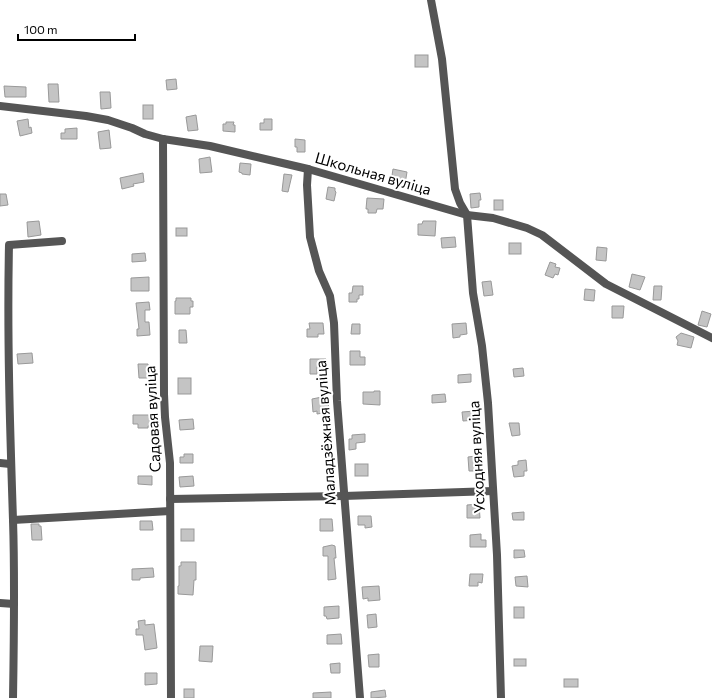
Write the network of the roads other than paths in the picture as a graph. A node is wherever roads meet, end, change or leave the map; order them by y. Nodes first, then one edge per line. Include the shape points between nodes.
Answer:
1 (431, 0) edge
2 (0, 106) edge
3 (163, 139) junction
4 (308, 169) junction
5 (466, 215) junction
6 (62, 241) dead end
7 (712, 338) edge
8 (0, 463) edge
9 (10, 464) junction
10 (493, 491) junction
11 (344, 496) junction
12 (170, 500) junction
13 (170, 511) junction
14 (13, 520) junction
15 (0, 604) edge
16 (14, 604) junction
17 (13, 698) edge
18 (171, 698) edge
19 (360, 698) edge
20 (501, 698) edge

1 - 5 street, Усходняя вуліца via 442,59 455,189
2 - 3 street, Школьная вуліца via 108,120
3 - 4 street, Школьная вуліца via 210,146
3 - 12 street, Садовая вуліца via 164,378
4 - 5 street, Школьная вуліца
4 - 11 street, Маладзёжная вуліца via 311,241 332,304
5 - 7 street, Школьная вуліца via 493,218 528,228 542,235 606,284
5 - 10 street, Усходняя вуліца via 473,293 488,403
6 - 9 street via 9,244 7,323
8 - 9 street
9 - 14 street
10 - 11 street
10 - 20 street, Усходняя вуліца
11 - 12 street
11 - 19 street, Маладзёжная вуліца
12 - 13 street, Садовая вуліца
13 - 14 street
13 - 18 street, Садовая вуліца
14 - 16 street
15 - 16 street
16 - 17 street

